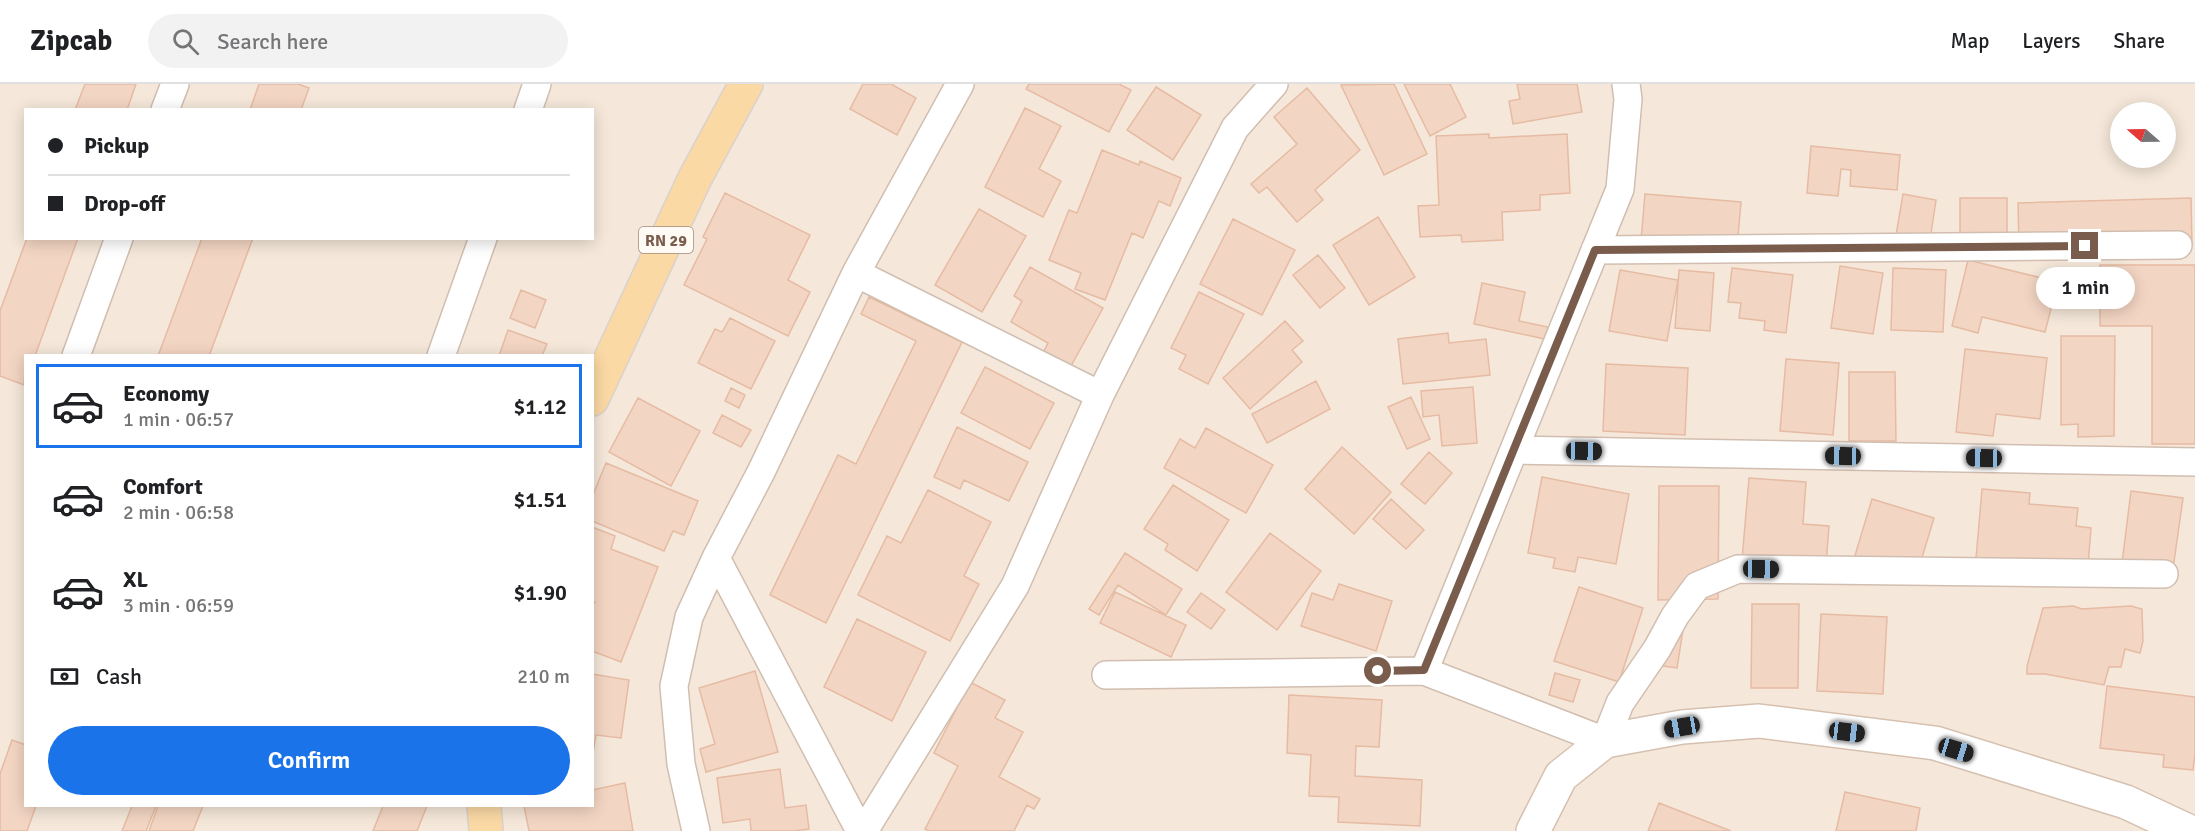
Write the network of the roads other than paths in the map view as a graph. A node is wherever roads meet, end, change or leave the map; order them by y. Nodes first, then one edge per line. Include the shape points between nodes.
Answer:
1 (175, 84) edge
2 (537, 84) edge
3 (746, 84) edge
4 (960, 84) edge
5 (1274, 84) edge
6 (1626, 84) edge
7 (166, 108) edge
8 (529, 108) edge
9 (118, 240) edge
10 (482, 240) edge
11 (2178, 245) dead end
12 (1595, 250) junction
13 (856, 273) junction
14 (77, 354) edge
15 (442, 354) edge
16 (594, 395) edge
17 (1100, 396) junction
18 (1514, 450) junction
19 (2195, 462) edge
20 (716, 558) junction
21 (2164, 574) dead end
22 (1424, 670) junction
23 (1106, 675) dead end
24 (1605, 741) junction
25 (484, 807) edge
26 (486, 831) edge
27 (696, 831) edge
28 (862, 831) edge
29 (1533, 831) edge
30 (2188, 831) edge

1 - 7 street
2 - 8 street
3 - 16 main road, RN 29 via 695,178
4 - 13 street
5 - 17 street via 1235,128
6 - 12 street via 1620,189
9 - 14 street
10 - 15 street
11 - 12 street
12 - 18 street
13 - 17 street
13 - 20 street
17 - 28 street via 1015,586
18 - 19 street
18 - 22 street
20 - 27 street via 689,616 674,686 681,764
20 - 28 street
21 - 24 street via 1738,569 1697,586 1620,703
22 - 23 street
22 - 24 street
24 - 29 main road via 1561,776
24 - 30 main road via 1682,727 1759,721 1935,743 2126,802
25 - 26 main road

